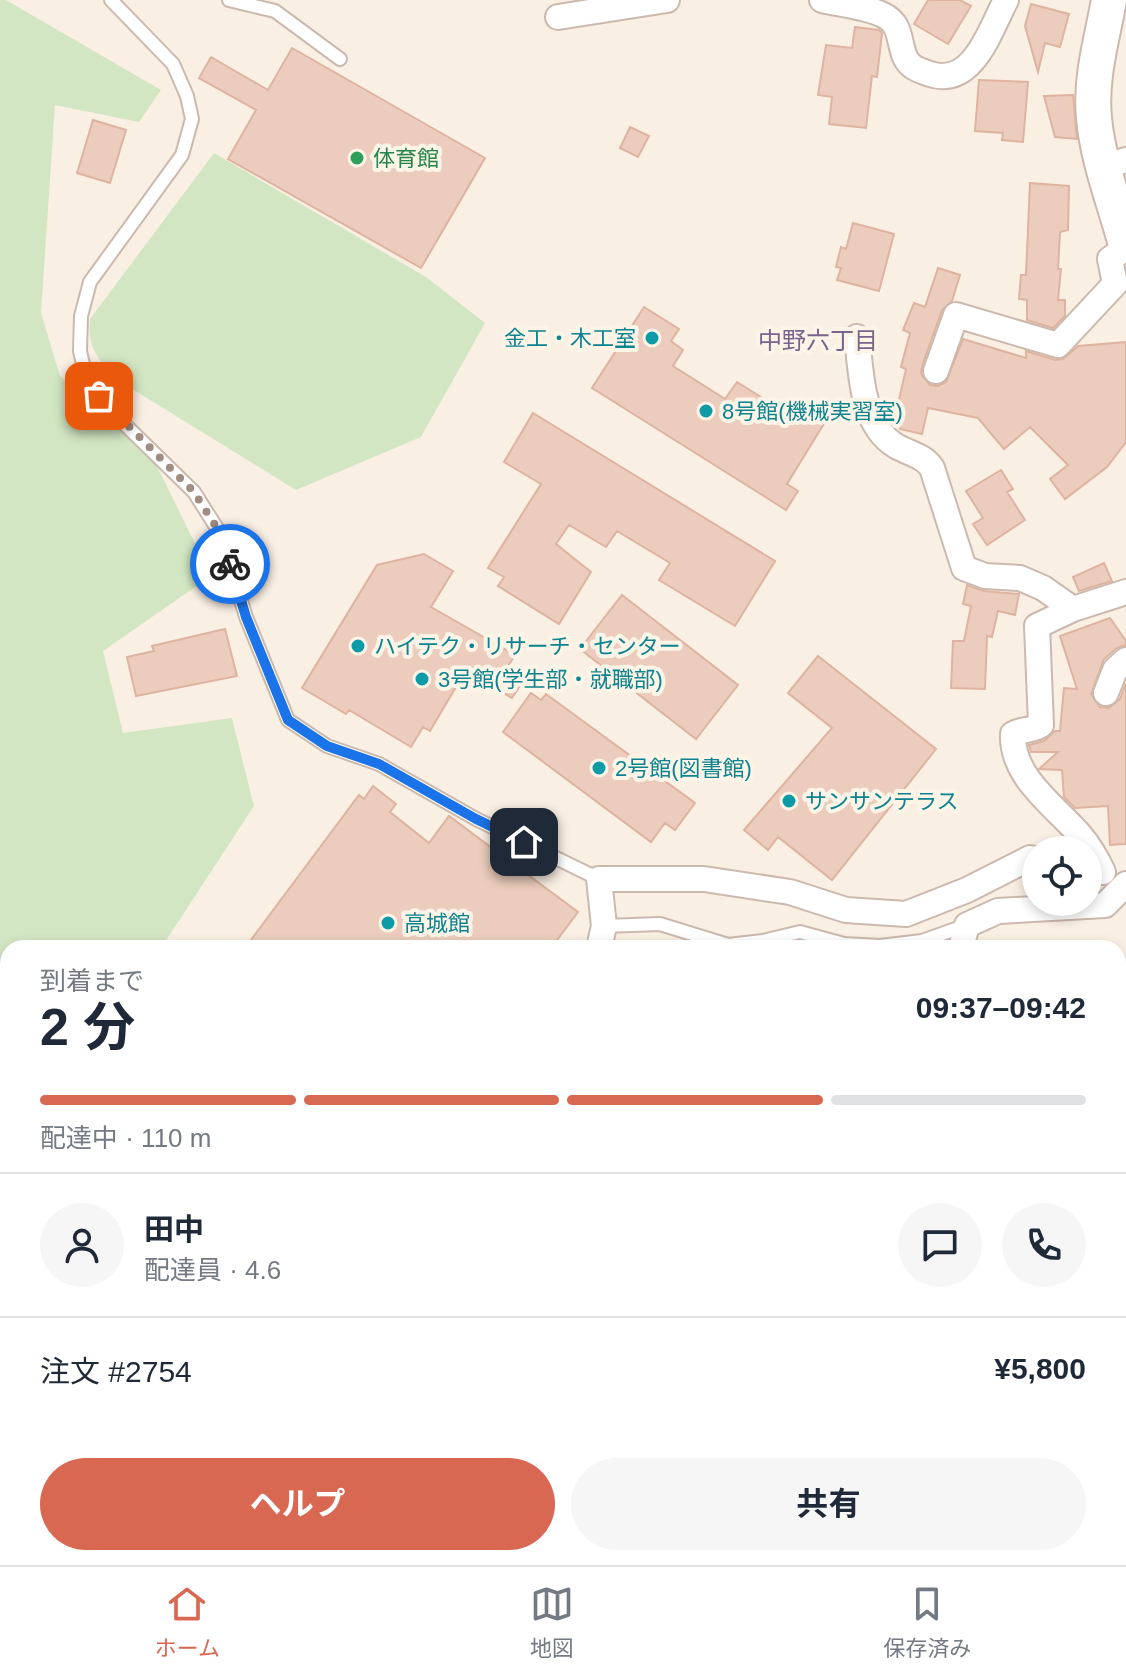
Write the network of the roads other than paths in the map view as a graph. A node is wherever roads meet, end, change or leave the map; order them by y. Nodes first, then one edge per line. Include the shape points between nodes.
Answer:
1 (111, 0) edge
2 (229, 0) edge
3 (667, 0) edge
4 (822, 0) edge
5 (1006, 0) edge
6 (1109, 0) edge
7 (558, 17) dead end
8 (340, 59) dead end
9 (1114, 164) edge
10 (1126, 246) edge
11 (857, 337) dead end
12 (936, 371) dead end
13 (1126, 592) edge
14 (1073, 609) junction
15 (1126, 660) edge
16 (1106, 693) dead end
17 (1022, 862) edge
18 (1106, 872) edge
19 (599, 879) junction
20 (1126, 884) edge
21 (602, 937) edge
22 (964, 937) edge
23 (712, 940) edge
24 (767, 940) edge
25 (829, 940) edge
26 (932, 940) edge

1 - 19 lane via 173,64 192,119 182,155 90,282 81,316 80,351 87,382 194,492 220,533 246,617 288,720 327,746 379,764
2 - 8 lane via 275,11
3 - 7 street
4 - 5 street via 883,14 898,28 913,68 942,78 961,73 974,59
6 - 9 main road via 1094,79 1094,117
9 - 10 main road via 1116,206
10 - 12 street via 1110,259 1115,284 1058,345 956,315
11 - 14 street via 869,411 894,445 925,459 932,468 964,568 985,576 1020,578
13 - 14 street
14 - 18 street via 1037,626 1041,725 1013,734 1012,750 1025,775
15 - 16 street via 1115,670
17 - 19 street via 906,914 846,910 790,892 704,879
19 - 21 street
20 - 22 street via 1105,905 998,911
21 - 23 lane via 660,924
22 - 26 lane
24 - 25 lane via 800,932

